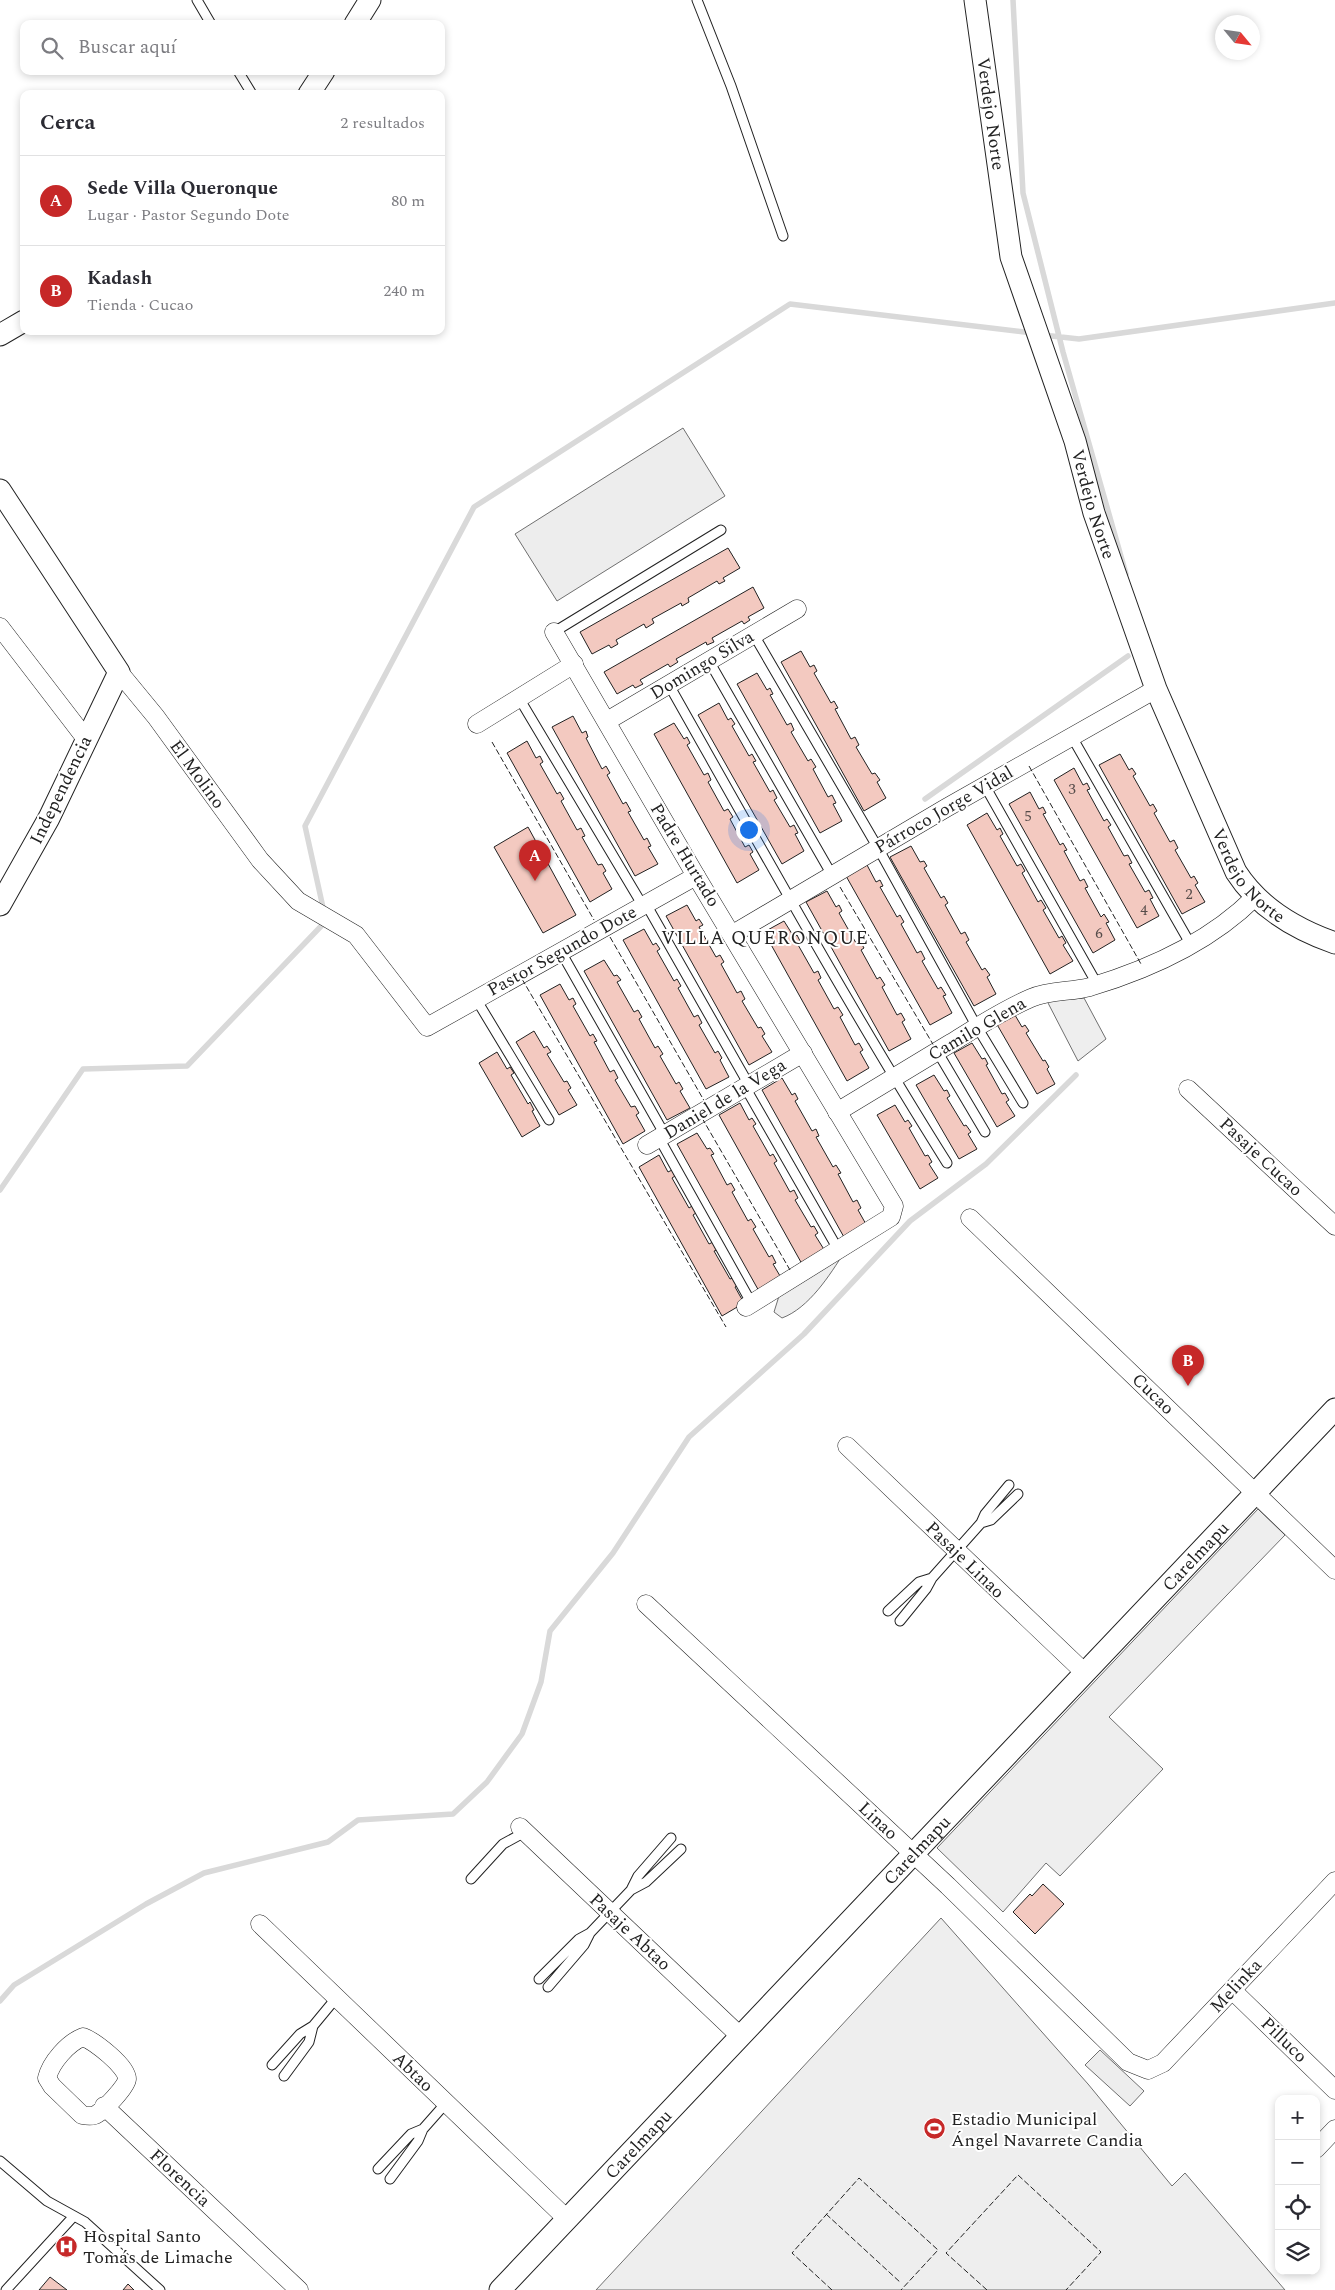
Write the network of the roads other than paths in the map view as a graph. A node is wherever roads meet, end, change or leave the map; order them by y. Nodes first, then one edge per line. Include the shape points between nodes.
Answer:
1 (197, 0) edge
2 (370, 0) edge
3 (697, 0) edge
4 (975, 0) edge
5 (208, 20) edge
6 (358, 20) edge
7 (240, 75) edge
8 (321, 75) edge
9 (250, 90) edge
10 (312, 90) edge
11 (783, 236) dead end
12 (20, 324) edge
13 (0, 335) edge
14 (0, 490) edge
15 (722, 530) dead end
16 (797, 609) dead end
17 (0, 628) edge
18 (554, 632) joint
19 (754, 635) junction
20 (709, 661) junction
21 (574, 664) junction
22 (119, 672) junction
23 (669, 684) junction
24 (1156, 689) junction
25 (519, 698) junction
26 (607, 721) junction
27 (477, 724) dead end
28 (1072, 737) junction
29 (86, 739) junction
30 (985, 786) junction
31 (878, 848) junction
32 (832, 875) junction
33 (696, 876) junction
34 (1255, 897) junction
35 (789, 901) junction
36 (0, 905) edge
37 (644, 905) junction
38 (733, 934) junction
39 (1335, 943) edge
40 (1191, 945) junction
41 (560, 952) junction
42 (1097, 984) junction
43 (476, 999) junction
44 (427, 1027) joint
45 (977, 1027) junction
46 (937, 1051) junction
47 (803, 1053) junction
48 (894, 1078) junction
49 (747, 1086) junction
50 (1188, 1089) dead end
51 (1023, 1103) dead end
52 (838, 1112) junction
53 (549, 1120) dead end
54 (985, 1132) dead end
55 (657, 1139) junction
56 (947, 1163) dead end
57 (970, 1218) dead end
58 (1335, 1226) edge
59 (839, 1251) junction
60 (749, 1305) joint
61 (1335, 1409) edge
62 (847, 1446) dead end
63 (1009, 1485) dead end
64 (1256, 1493) junction
65 (1018, 1494) dead end
66 (982, 1523) junction
67 (957, 1552) junction
68 (1335, 1570) edge
69 (932, 1578) junction
70 (646, 1604) dead end
71 (888, 1611) dead end
72 (900, 1621) dead end
73 (1085, 1673) junction
74 (522, 1830) joint
75 (671, 1838) dead end
76 (680, 1849) dead end
77 (913, 1854) junction
78 (471, 1879) dead end
79 (1335, 1881) edge
80 (631, 1890) junction
81 (610, 1913) junction
82 (260, 1924) dead end
83 (590, 1933) junction
84 (539, 1979) dead end
85 (548, 1987) dead end
86 (1232, 1990) junction
87 (337, 1998) junction
88 (313, 2026) junction
89 (740, 2036) junction
90 (1128, 2062) joint
91 (272, 2065) dead end
92 (284, 2076) dead end
93 (1335, 2090) edge
94 (446, 2103) junction
95 (104, 2106) junction
96 (423, 2128) junction
97 (1335, 2129) edge
98 (1320, 2145) edge
99 (0, 2161) edge
100 (378, 2169) dead end
101 (390, 2179) dead end
102 (73, 2217) junction
103 (567, 2220) junction
104 (6, 2290) edge
105 (160, 2290) edge
106 (299, 2290) edge
107 (500, 2290) edge

1 - 5 lane
2 - 6 street
3 - 11 lane via 731,86
4 - 24 street, Verdejo Norte via 1011,257 1072,432 1094,513
7 - 9 lane
8 - 10 street
12 - 13 street
14 - 22 street, El Molino
15 - 18 lane
16 - 19 street, Domingo Silva
17 - 29 street
18 - 21 street, Padre Hurtado
19 - 20 street, Domingo Silva
19 - 31 lane
20 - 23 street, Domingo Silva
20 - 32 lane
21 - 25 street
21 - 26 street, Padre Hurtado
22 - 29 street, Independencia
22 - 44 street, El Molino via 156,717 260,860 298,902 356,935
23 - 26 street, Domingo Silva
23 - 35 lane
24 - 28 street, Párroco Jorge Vidal
24 - 34 street, Verdejo Norte via 1236,872
25 - 27 street
25 - 37 lane
26 - 33 street, Padre Hurtado
28 - 30 street, Párroco Jorge Vidal
28 - 40 lane
29 - 36 street, Independencia via 49,818
30 - 31 street, Párroco Jorge Vidal
30 - 42 lane
31 - 32 street, Párroco Jorge Vidal
31 - 45 lane
32 - 35 street, Párroco Jorge Vidal
33 - 37 street, Pastor Segundo Dote
33 - 38 street, Padre Hurtado
34 - 39 street, Verdejo Norte via 1287,921
34 - 40 street, Camilo Glena via 1237,915
35 - 38 street, Párroco Jorge Vidal
35 - 48 lane
37 - 41 street, Pastor Segundo Dote
37 - 49 lane
38 - 47 street, Padre Hurtado
40 - 42 street, Camilo Glena via 1139,970
41 - 43 street, Pastor Segundo Dote
41 - 55 lane
42 - 45 street, Camilo Glena via 1032,998
43 - 44 street, Pastor Segundo Dote
43 - 53 lane
45 - 46 street, Camilo Glena
45 - 51 lane
46 - 48 street, Camilo Glena
46 - 54 lane
47 - 49 street, Daniel de la Vega
47 - 52 street, Padre Hurtado
48 - 52 street, Camilo Glena
48 - 56 lane
49 - 55 street, Daniel de la Vega
49 - 59 lane
50 - 58 street, Pasaje Cucao
52 - 59 street, Padre Hurtado via 894,1206 892,1217
55 - 60 lane
57 - 64 street, Cucao
59 - 60 street
61 - 64 street, Carelmapu
62 - 67 street, Pasaje Linao
63 - 66 lane via 985,1514
64 - 68 street, Cucao
64 - 73 street, Carelmapu
65 - 66 lane via 992,1520
66 - 67 lane
67 - 69 lane
67 - 73 street, Pasaje Linao
69 - 71 lane via 919,1582
69 - 72 lane
70 - 77 street, Linao
73 - 77 street, Carelmapu
74 - 78 lane via 503,1844
74 - 81 street, Pasaje Abtao
75 - 80 lane via 638,1876
76 - 80 lane via 646,1882
77 - 89 street, Carelmapu
77 - 90 street, Linao
79 - 86 street, Melinka
80 - 81 lane
81 - 83 lane
81 - 89 street, Pasaje Abtao
82 - 87 street, Abtao
83 - 84 lane via 579,1939
83 - 85 lane via 584,1945
86 - 90 street, Melinka via 1163,2063 1148,2070
86 - 93 street, Pilluco
87 - 88 lane
87 - 94 street, Abtao
88 - 91 lane via 300,2034
88 - 92 lane via 309,2042
89 - 103 street, Carelmapu
94 - 96 lane
94 - 103 street, Abtao
95 - 95 street via 125,2086 127,2078 124,2069 94,2041 83,2037 75,2040 49,2069 47,2078 82,2115 97,2114
95 - 106 street, Florencia
96 - 100 lane via 411,2134
96 - 101 lane via 418,2141
97 - 98 street
99 - 102 lane via 47,2201
102 - 104 lane
102 - 105 lane via 85,2222
103 - 107 street, Carelmapu

